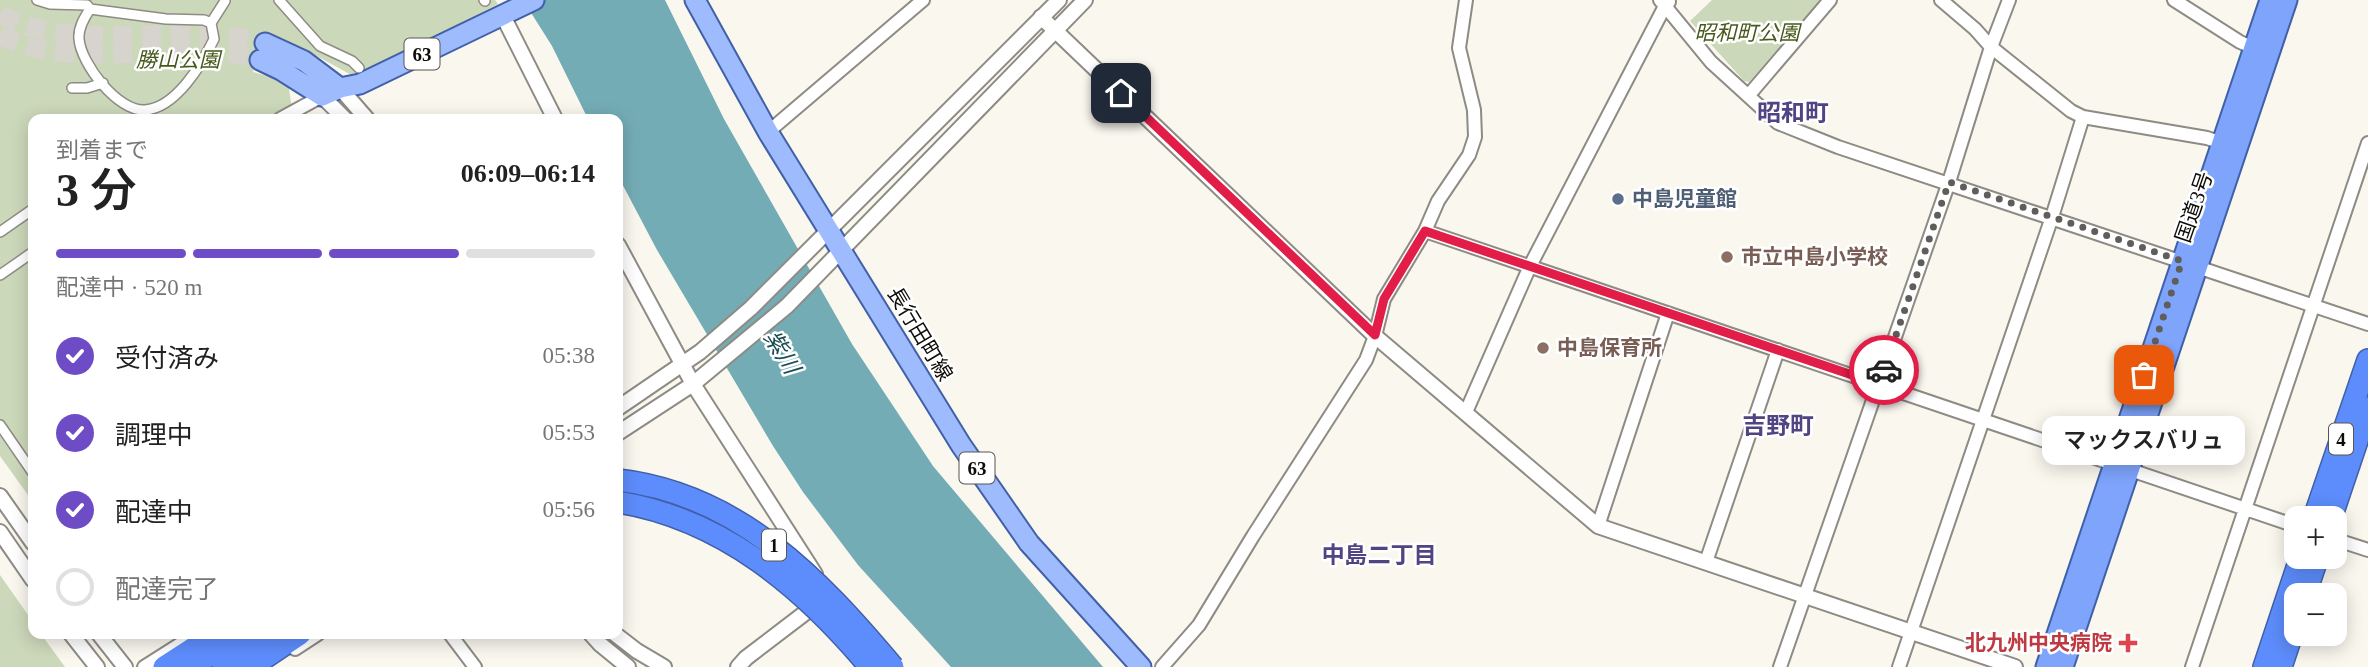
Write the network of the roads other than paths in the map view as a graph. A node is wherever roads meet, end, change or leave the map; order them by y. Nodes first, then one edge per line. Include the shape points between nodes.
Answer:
1 (37, 0) edge
2 (279, 0) edge
3 (534, 0) edge
4 (695, 0) edge
5 (923, 0) edge
6 (1059, 0) edge
7 (1085, 0) edge
8 (1466, 0) edge
9 (1830, 0) edge
10 (1941, 0) edge
11 (2009, 0) edge
12 (2174, 0) edge
13 (2270, 0) edge
14 (2287, 0) edge
15 (225, 1) edge
16 (1666, 2) edge
17 (89, 5) edge
18 (502, 15) junction
19 (1041, 17) junction
20 (211, 23) junction
21 (1054, 30) junction
22 (1991, 47) junction
23 (2254, 48) junction
24 (359, 68) dead end
25 (103, 83) junction
26 (72, 88) dead end
27 (341, 88) junction
28 (322, 96) junction
29 (1748, 96) junction
30 (136, 109) junction
31 (134, 114) edge
32 (289, 114) edge
33 (340, 114) edge
34 (364, 114) edge
35 (552, 114) edge
36 (2083, 117) junction
37 (768, 132) junction
38 (2368, 143) edge
39 (2230, 146) junction
40 (1949, 182) junction
41 (28, 212) edge
42 (2052, 217) junction
43 (830, 229) junction
44 (1425, 231) junction
45 (0, 232) edge
46 (842, 249) junction
47 (28, 255) edge
48 (2190, 263) junction
49 (623, 266) edge
50 (1530, 266) junction
51 (0, 275) edge
52 (2315, 305) junction
53 (1668, 313) junction
54 (2368, 324) edge
55 (1375, 335) junction
56 (1778, 350) junction
57 (2368, 360) edge
58 (682, 365) junction
59 (693, 384) junction
60 (1879, 384) junction
61 (623, 405) edge
62 (2368, 408) edge
63 (1466, 412) junction
64 (1983, 420) junction
65 (0, 425) edge
66 (623, 430) edge
67 (28, 466) edge
68 (2121, 467) junction
69 (623, 481) edge
70 (0, 496) edge
71 (623, 503) edge
72 (2318, 506) edge
73 (2335, 506) edge
74 (2246, 510) junction
75 (2284, 522) edge
76 (1598, 526) junction
77 (0, 532) edge
78 (28, 536) edge
79 (2347, 543) edge
80 (2368, 550) edge
81 (1706, 562) junction
82 (2297, 569) edge
83 (28, 573) edge
84 (1805, 595) junction
85 (1911, 631) junction
86 (76, 639) edge
87 (103, 639) edge
88 (188, 639) edge
89 (207, 639) edge
90 (217, 639) edge
91 (234, 639) edge
92 (266, 639) edge
93 (281, 639) edge
94 (293, 639) edge
95 (310, 639) edge
96 (454, 639) edge
97 (596, 639) edge
98 (621, 639) edge
99 (2288, 646) edge
100 (97, 667) edge
101 (125, 667) edge
102 (144, 667) edge
103 (164, 667) edge
104 (173, 667) edge
105 (191, 667) edge
106 (223, 667) edge
107 (238, 667) edge
108 (251, 667) edge
109 (268, 667) edge
110 (475, 667) edge
111 (628, 667) edge
112 (664, 667) edge
113 (738, 667) edge
114 (870, 667) edge
115 (893, 667) edge
116 (1141, 667) edge
117 (1162, 667) edge
118 (1780, 667) edge
119 (1899, 667) edge
120 (2015, 667) edge
121 (2046, 667) edge
122 (2063, 667) edge
123 (2192, 667) edge
124 (2264, 667) edge
125 (2281, 667) edge

1 - 17 street
2 - 24 street via 320,46
3 - 18 main road, 63
4 - 37 main road, 長行田町線 / 63
5 - 37 street
6 - 19 street
7 - 21 street
8 - 44 street via 1459,48 1474,110 1475,137
9 - 29 street
10 - 22 street
11 - 22 street
12 - 23 street
13 - 23 highway, 国道3号
14 - 39 highway, 国道3号
15 - 20 street
16 - 29 street via 1711,62
16 - 50 street
17 - 20 street
17 - 25 street via 79,37 82,52
18 - 27 main road, 63 via 360,84
18 - 35 street
19 - 21 street
19 - 43 street
20 - 30 street via 214,39 176,95 156,107
21 - 46 street
21 - 55 street
22 - 36 street
22 - 40 street
23 - 39 highway, 国道3号
25 - 26 street
25 - 30 street via 122,105
27 - 28 main road, 63
27 - 28 main road via 304,61 262,51 281,70
27 - 34 street
28 - 32 street
28 - 33 street
29 - 40 street via 1778,122
30 - 31 street
36 - 39 street
36 - 42 street
37 - 43 main road, 長行田町線 / 63
38 - 52 street
39 - 48 highway, 国道3号
40 - 42 street
40 - 60 street
41 - 45 street
42 - 48 street
42 - 64 street
43 - 46 main road, 長行田町線 / 63
43 - 58 street via 771,289
44 - 50 street
44 - 55 street via 1384,299
46 - 59 street via 777,314
46 - 116 main road, 長行田町線 / 63 via 961,445 1029,543
47 - 51 street
48 - 52 street
48 - 68 highway, 国道3号
49 - 58 street
50 - 53 street
50 - 63 street
52 - 54 street
52 - 74 street
53 - 56 street
53 - 76 street
55 - 63 street
55 - 117 street via 1366,360 1199,625
56 - 60 street
56 - 81 street
57 - 72 highway, 4
58 - 59 street
58 - 61 street
59 - 66 street
59 - 113 street via 820,581 817,605
60 - 64 street
60 - 84 street
62 - 73 highway, 4
63 - 76 street
64 - 68 street
64 - 85 street
65 - 67 street
68 - 74 street
68 - 121 highway, 国道3号
68 - 122 highway, 国道3号
69 - 115 highway, 1, bridge via 696,500 750,528 815,580
70 - 78 street
71 - 114 highway, 1, bridge via 678,517 743,550 803,594
74 - 75 street
74 - 123 street
76 - 81 street
77 - 83 street
79 - 80 street
81 - 84 street
82 - 124 highway
84 - 85 street
84 - 118 street
85 - 119 street
85 - 120 street
86 - 100 street
87 - 101 street
88 - 102 street
89 - 103 highway
90 - 104 street
91 - 105 highway
92 - 106 highway
93 - 107 street
94 - 108 highway
95 - 109 street
96 - 110 street
97 - 111 street
98 - 112 street
99 - 125 highway

